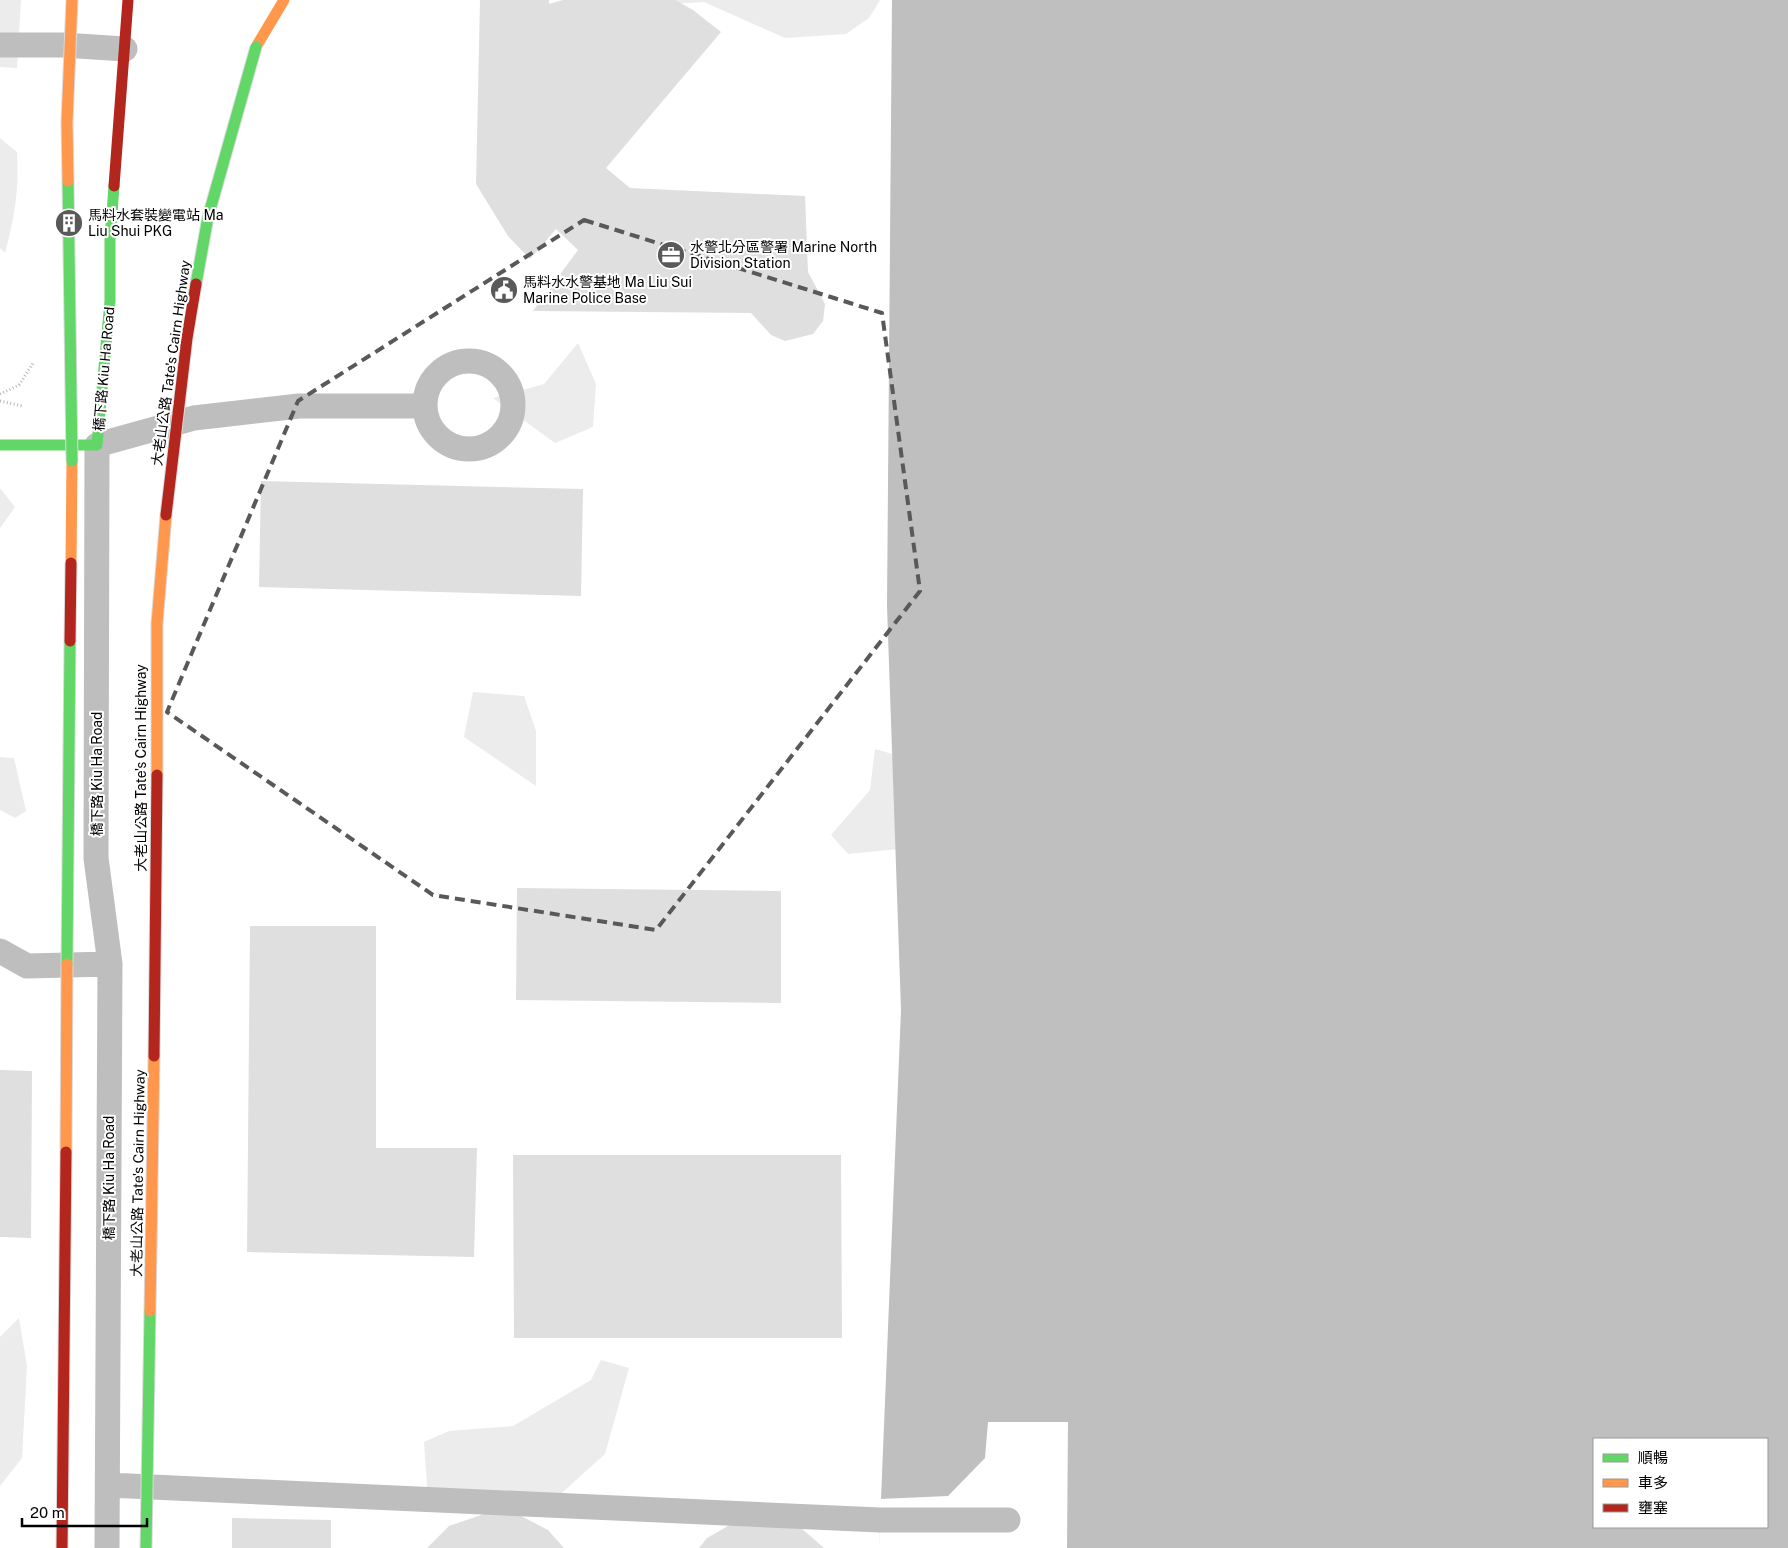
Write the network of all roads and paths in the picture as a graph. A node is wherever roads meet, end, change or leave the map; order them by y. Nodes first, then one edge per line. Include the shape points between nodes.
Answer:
1 (72, 0) edge
2 (128, 0) edge
3 (269, 0) edge
4 (284, 0) edge
5 (0, 45) edge
6 (256, 48) junction
7 (125, 49) junction
8 (19, 385) dead end
9 (0, 394) edge
10 (0, 401) edge
11 (23, 406) dead end
12 (424, 406) dead end
13 (0, 444) edge
14 (97, 445) junction
15 (0, 951) edge
16 (110, 964) junction
17 (108, 1485) junction
18 (1008, 1520) dead end
19 (62, 1548) edge
20 (107, 1548) edge
21 (146, 1548) edge

1 - 19 main road, bridge via 67,122 72,460
2 - 7 main road, 橋下路 Kiu Ha Road
3 - 6 main road, 大老山公路 Tate's Cairn Highway
4 - 6 main road
5 - 7 lane
6 - 21 main road, 大老山公路 Tate's Cairn Highway, bridge via 208,217 187,338 168,494 157,623 156,965
7 - 14 main road, 橋下路 Kiu Ha Road via 110,240 110,300
8 - 9 path
10 - 11 path
12 - 14 lane via 299,406 194,418
13 - 14 main road
14 - 16 lane, 橋下路 Kiu Ha Road via 96,858
15 - 16 lane via 27,966
16 - 17 lane, 橋下路 Kiu Ha Road
17 - 18 lane via 880,1520
17 - 20 lane, 橋下路 Kiu Ha Road

